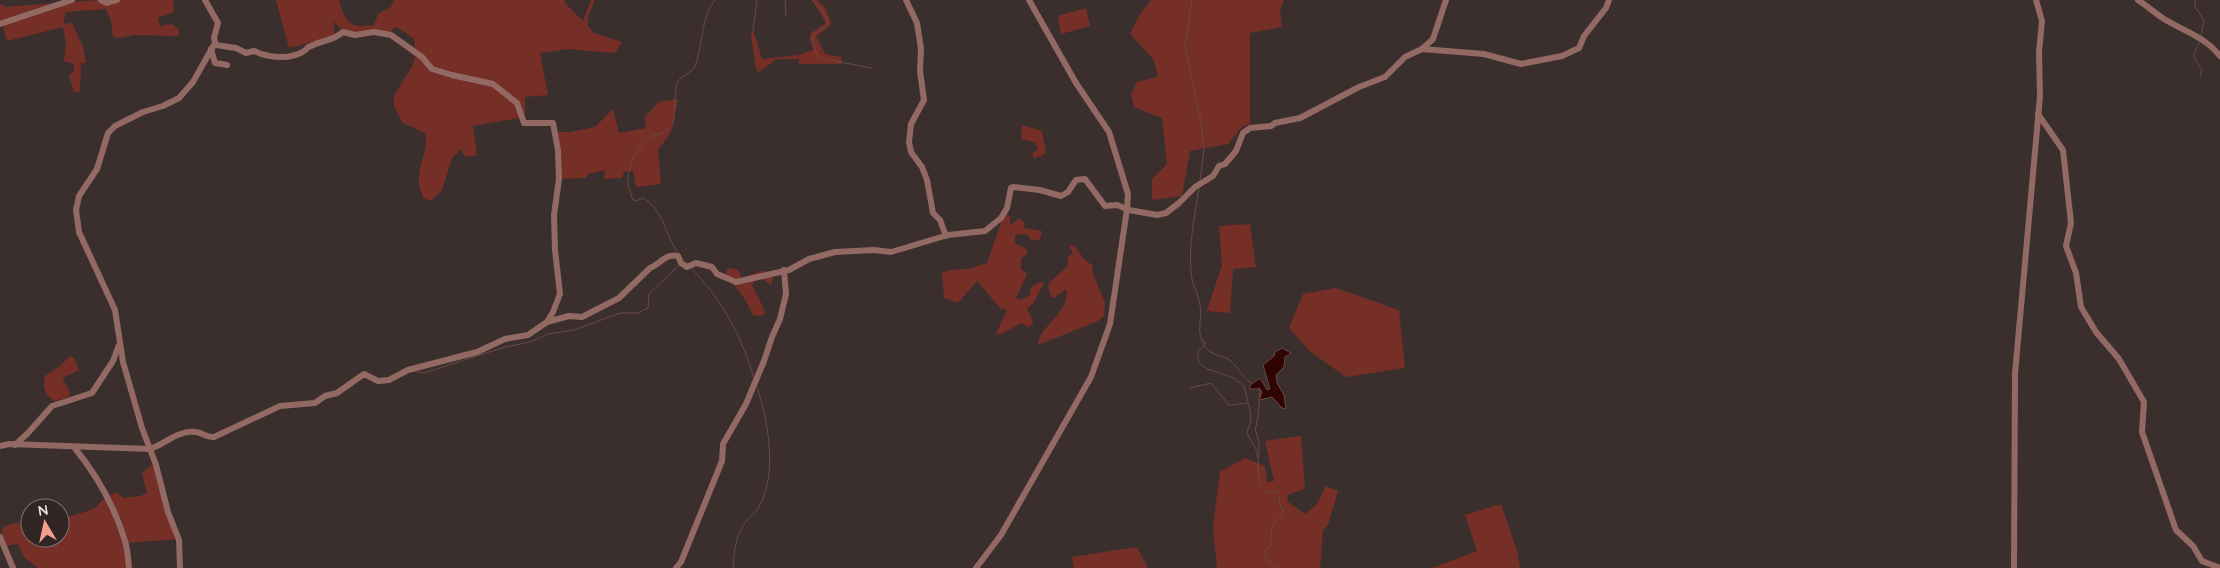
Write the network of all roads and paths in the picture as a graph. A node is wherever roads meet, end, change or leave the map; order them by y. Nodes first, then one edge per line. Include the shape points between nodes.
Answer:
1 (72, 0) edge
2 (101, 0) edge
3 (117, 0) edge
4 (205, 0) edge
5 (906, 0) edge
6 (1029, 0) edge
7 (1446, 0) edge
8 (1609, 0) edge
9 (2036, 0) edge
10 (2138, 0) edge
11 (0, 24) edge
12 (213, 46) junction
13 (1422, 49) junction
14 (2220, 56) edge
15 (227, 65) dead end
16 (2038, 113) junction
17 (1127, 209) junction
18 (946, 236) junction
19 (784, 270) junction
20 (547, 322) junction
21 (120, 342) junction
22 (15, 445) junction
23 (0, 446) edge
24 (74, 447) junction
25 (150, 449) junction
26 (0, 537) edge
27 (13, 568) edge
28 (129, 568) edge
29 (180, 568) edge
30 (676, 568) edge
31 (976, 568) edge
32 (2014, 568) edge
33 (2220, 568) edge

1 - 11 street
2 - 3 street via 107,3
4 - 12 street via 218,23
5 - 18 street via 918,24 924,100 911,124 909,142 927,180 933,213 940,220
6 - 17 street via 1108,132 1128,194
7 - 13 street via 1432,39
8 - 13 street via 1579,48 1562,56 1521,64 1484,54
9 - 16 street via 2042,21
10 - 14 street via 2201,39
12 - 15 street via 214,62
12 - 20 street via 279,57 304,52 311,46 336,39 343,32 355,35 386,33 422,57 432,68 500,88 517,103 524,123 553,123 558,150 559,179 554,215 560,294
12 - 21 street via 193,82 179,98 115,126 108,134 97,169 79,196 76,216 79,232 114,310
13 - 17 street via 1405,57 1385,77 1314,109 1306,116 1250,128 1240,138 1236,151 1225,164 1166,213 1157,215
16 - 32 street via 2015,374
16 - 33 street via 2063,150 2071,223 2066,246 2076,273 2081,307 2096,332 2119,359 2144,402 2142,432 2176,530 2193,546 2202,561
17 - 18 street via 1117,205 1105,206 1086,179 1076,180 1061,196 1013,187 1007,208 993,227 985,232
17 - 31 street via 1110,324 1091,377 1001,535
18 - 19 street via 891,252 835,252
19 - 20 street via 736,282 717,274 712,267 696,263 687,267 675,254 650,268 619,298 582,317 569,316
19 - 30 street via 786,294 780,320 746,404 724,444 722,461
20 - 25 street via 528,335 505,339 477,352 408,370 389,380 378,381 364,374 337,393 315,403 280,406 214,437 192,432 174,436
21 - 22 street via 113,361 92,393 52,406
21 - 25 street
22 - 23 street
22 - 24 street
24 - 25 street
24 - 28 street via 91,469 113,511 126,544
25 - 29 street via 179,540
26 - 27 street

